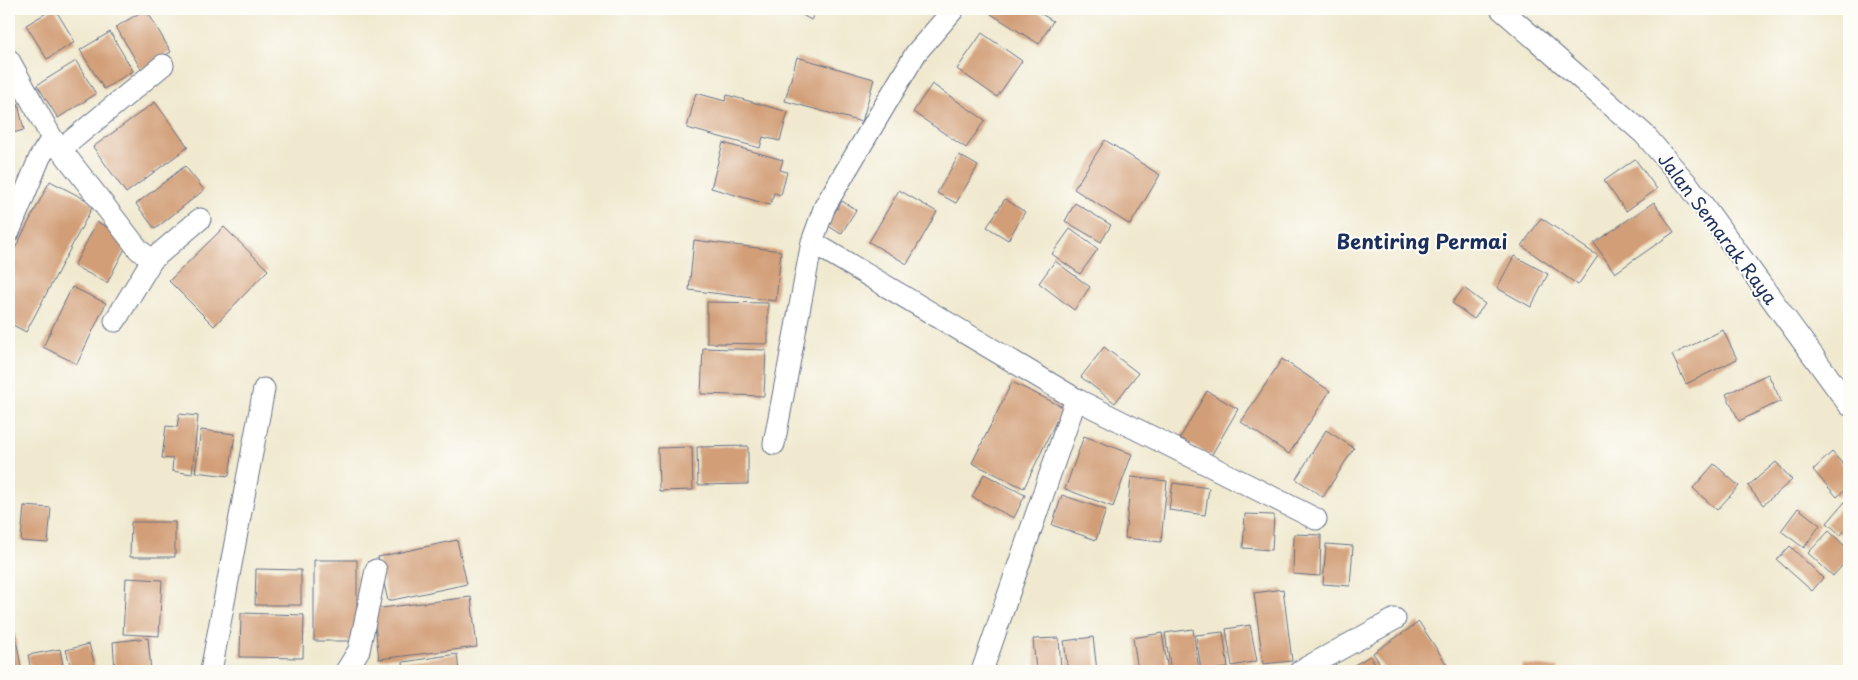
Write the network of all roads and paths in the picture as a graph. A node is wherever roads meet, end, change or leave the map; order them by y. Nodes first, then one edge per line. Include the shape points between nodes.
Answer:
1 (954, 9) edge
2 (1501, 9) edge
3 (9, 60) edge
4 (163, 65) dead end
5 (56, 144) junction
6 (200, 219) dead end
7 (9, 232) edge
8 (812, 242) junction
9 (152, 260) junction
10 (115, 321) dead end
11 (264, 388) dead end
12 (1076, 399) junction
13 (1849, 405) edge
14 (774, 444) dead end
15 (1316, 518) dead end
16 (376, 570) dead end
17 (1395, 620) dead end
18 (211, 671) edge
19 (346, 671) edge
20 (982, 671) edge
21 (1300, 671) edge

1 - 8 street via 911,61 825,206
2 - 13 street, Jalan Semarak Raya via 1644,134 1684,179
3 - 5 street
4 - 5 street
5 - 7 street via 40,157
5 - 9 street via 139,250
6 - 9 street
8 - 12 street
8 - 14 street
9 - 10 street
11 - 18 street
12 - 15 street
12 - 20 street
16 - 19 street via 359,650
17 - 21 street

